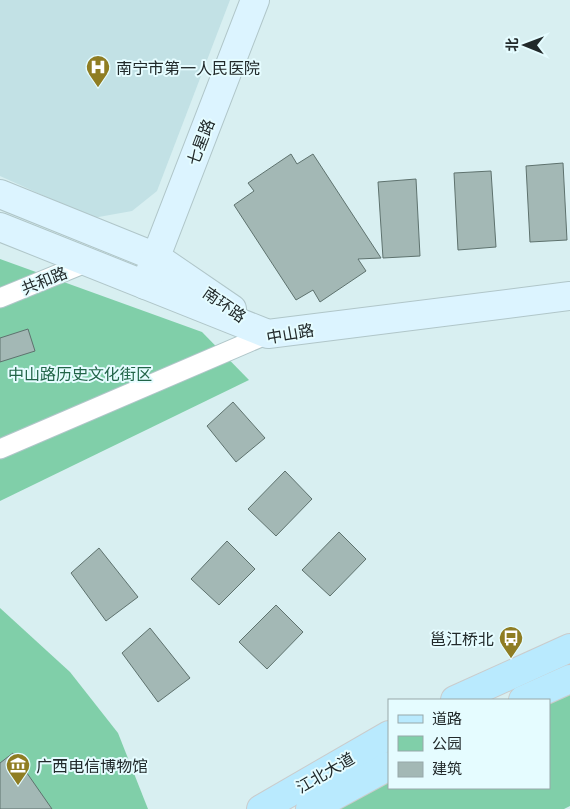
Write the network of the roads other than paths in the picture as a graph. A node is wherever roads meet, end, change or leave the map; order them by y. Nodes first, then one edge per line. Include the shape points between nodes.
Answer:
1 (255, 0) edge
2 (0, 194) edge
3 (0, 227) edge
4 (155, 257) junction
5 (88, 262) junction
6 (145, 285) junction
7 (570, 296) edge
8 (0, 298) edge
9 (268, 334) junction
10 (0, 449) edge
11 (570, 648) edge
12 (570, 679) edge
13 (457, 699) edge
14 (525, 699) edge
15 (388, 736) edge
16 (388, 767) edge
17 (261, 809) edge
18 (310, 809) edge

1 - 4 main road, 七星路
2 - 4 main road, 南环路
3 - 5 main road, 南环路
4 - 6 main road, 七星路
4 - 9 main road, 南环路
5 - 6 main road, 南环路
5 - 8 street, 共和路
6 - 9 main road, 南环路
7 - 9 main road, 中山路
9 - 10 street, 中山路
11 - 13 main road
12 - 14 main road
15 - 17 main road, 江北大道
16 - 18 main road, 江北大道

